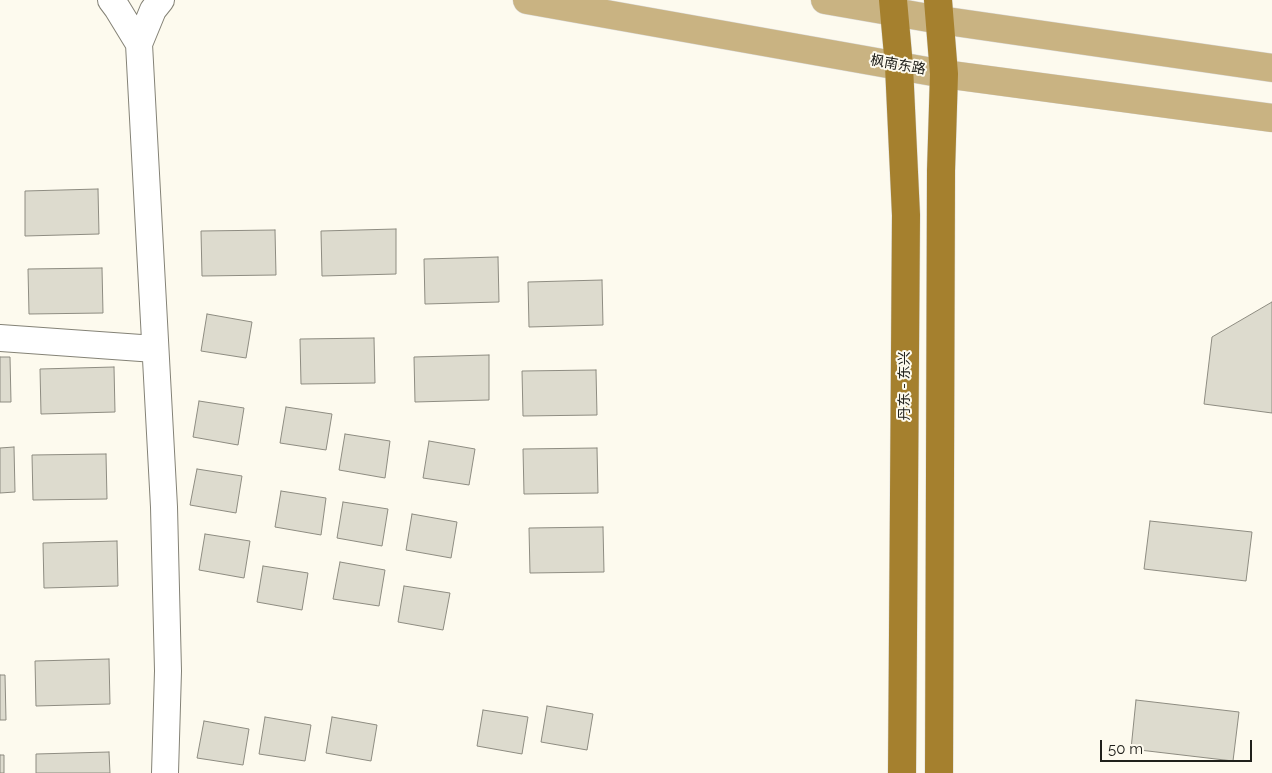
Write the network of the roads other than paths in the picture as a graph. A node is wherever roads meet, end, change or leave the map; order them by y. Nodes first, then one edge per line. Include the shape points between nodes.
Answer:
1 (111, 0) edge
2 (161, 0) edge
3 (527, 0) edge
4 (825, 0) edge
5 (893, 6) edge
6 (939, 10) edge
7 (139, 44) junction
8 (899, 66) junction
9 (1272, 68) edge
10 (944, 74) junction
11 (1272, 118) edge
12 (0, 338) edge
13 (155, 349) junction
14 (165, 773) edge
15 (902, 773) edge
16 (939, 773) edge

1 - 7 street
2 - 7 street
3 - 8 main road, 枫南东路
4 - 5 main road
5 - 6 main road
5 - 8 highway, 丹东 - 东兴
6 - 9 main road
6 - 10 highway
7 - 13 street
8 - 10 main road, 枫南东路
8 - 15 highway, 丹东 - 东兴 via 906,215
10 - 11 main road, 枫南东路
10 - 16 highway
12 - 13 street
13 - 14 street via 164,507 168,671

